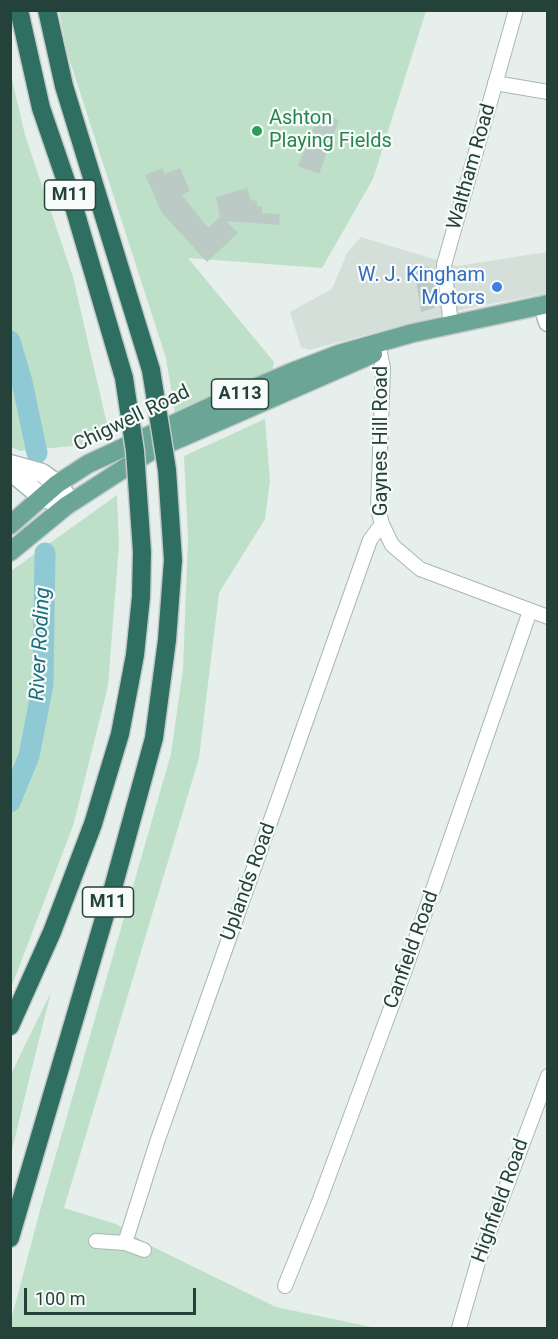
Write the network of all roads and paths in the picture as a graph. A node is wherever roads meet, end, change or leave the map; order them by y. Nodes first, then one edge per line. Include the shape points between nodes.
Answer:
1 (19, 10) edge
2 (47, 10) edge
3 (516, 10) edge
4 (495, 83) junction
5 (548, 92) edge
6 (546, 311) edge
7 (451, 325) junction
8 (379, 347) junction
9 (10, 464) edge
10 (10, 471) edge
11 (57, 484) junction
12 (42, 497) junction
13 (66, 506) junction
14 (382, 524) junction
15 (10, 525) edge
16 (10, 552) edge
17 (530, 611) junction
18 (548, 617) edge
19 (10, 1026) edge
20 (548, 1076) edge
21 (10, 1238) edge
22 (96, 1241) dead end
23 (125, 1243) junction
24 (144, 1251) dead end
25 (285, 1286) dead end
26 (459, 1329) edge

1 - 19 highway, M11, bridge via 41,108 124,378 135,451 142,552 135,655 120,734 93,824 52,932
2 - 21 highway, M11, bridge via 64,86 151,370 167,470 173,560 154,738
3 - 4 street, Waltham Road
4 - 5 street
4 - 7 street, Waltham Road via 444,265
6 - 7 main road, Chigwell Road / A113
7 - 8 main road, Chigwell Road / A113
8 - 11 main road, Chigwell Road / A113 via 339,354 214,405 88,464
8 - 13 main road, Chigwell Road / A113 via 151,451
8 - 14 street, Gaynes Hill Road via 383,368 378,509
9 - 11 street via 42,473
10 - 12 street
11 - 12 main road, Chigwell Road / A113
11 - 13 street via 65,494
12 - 13 street
12 - 15 main road, Chigwell Road / A113
13 - 16 main road, Chigwell Road / A113
14 - 17 street, Gaynes Hill Road via 392,545 420,569
14 - 23 street, Uplands Road via 370,540 157,1142
17 - 18 street, Gaynes Hill Road
17 - 25 street, Canfield Road via 405,970
20 - 26 street, Highfield Road via 478,1262
22 - 23 street
23 - 24 street

